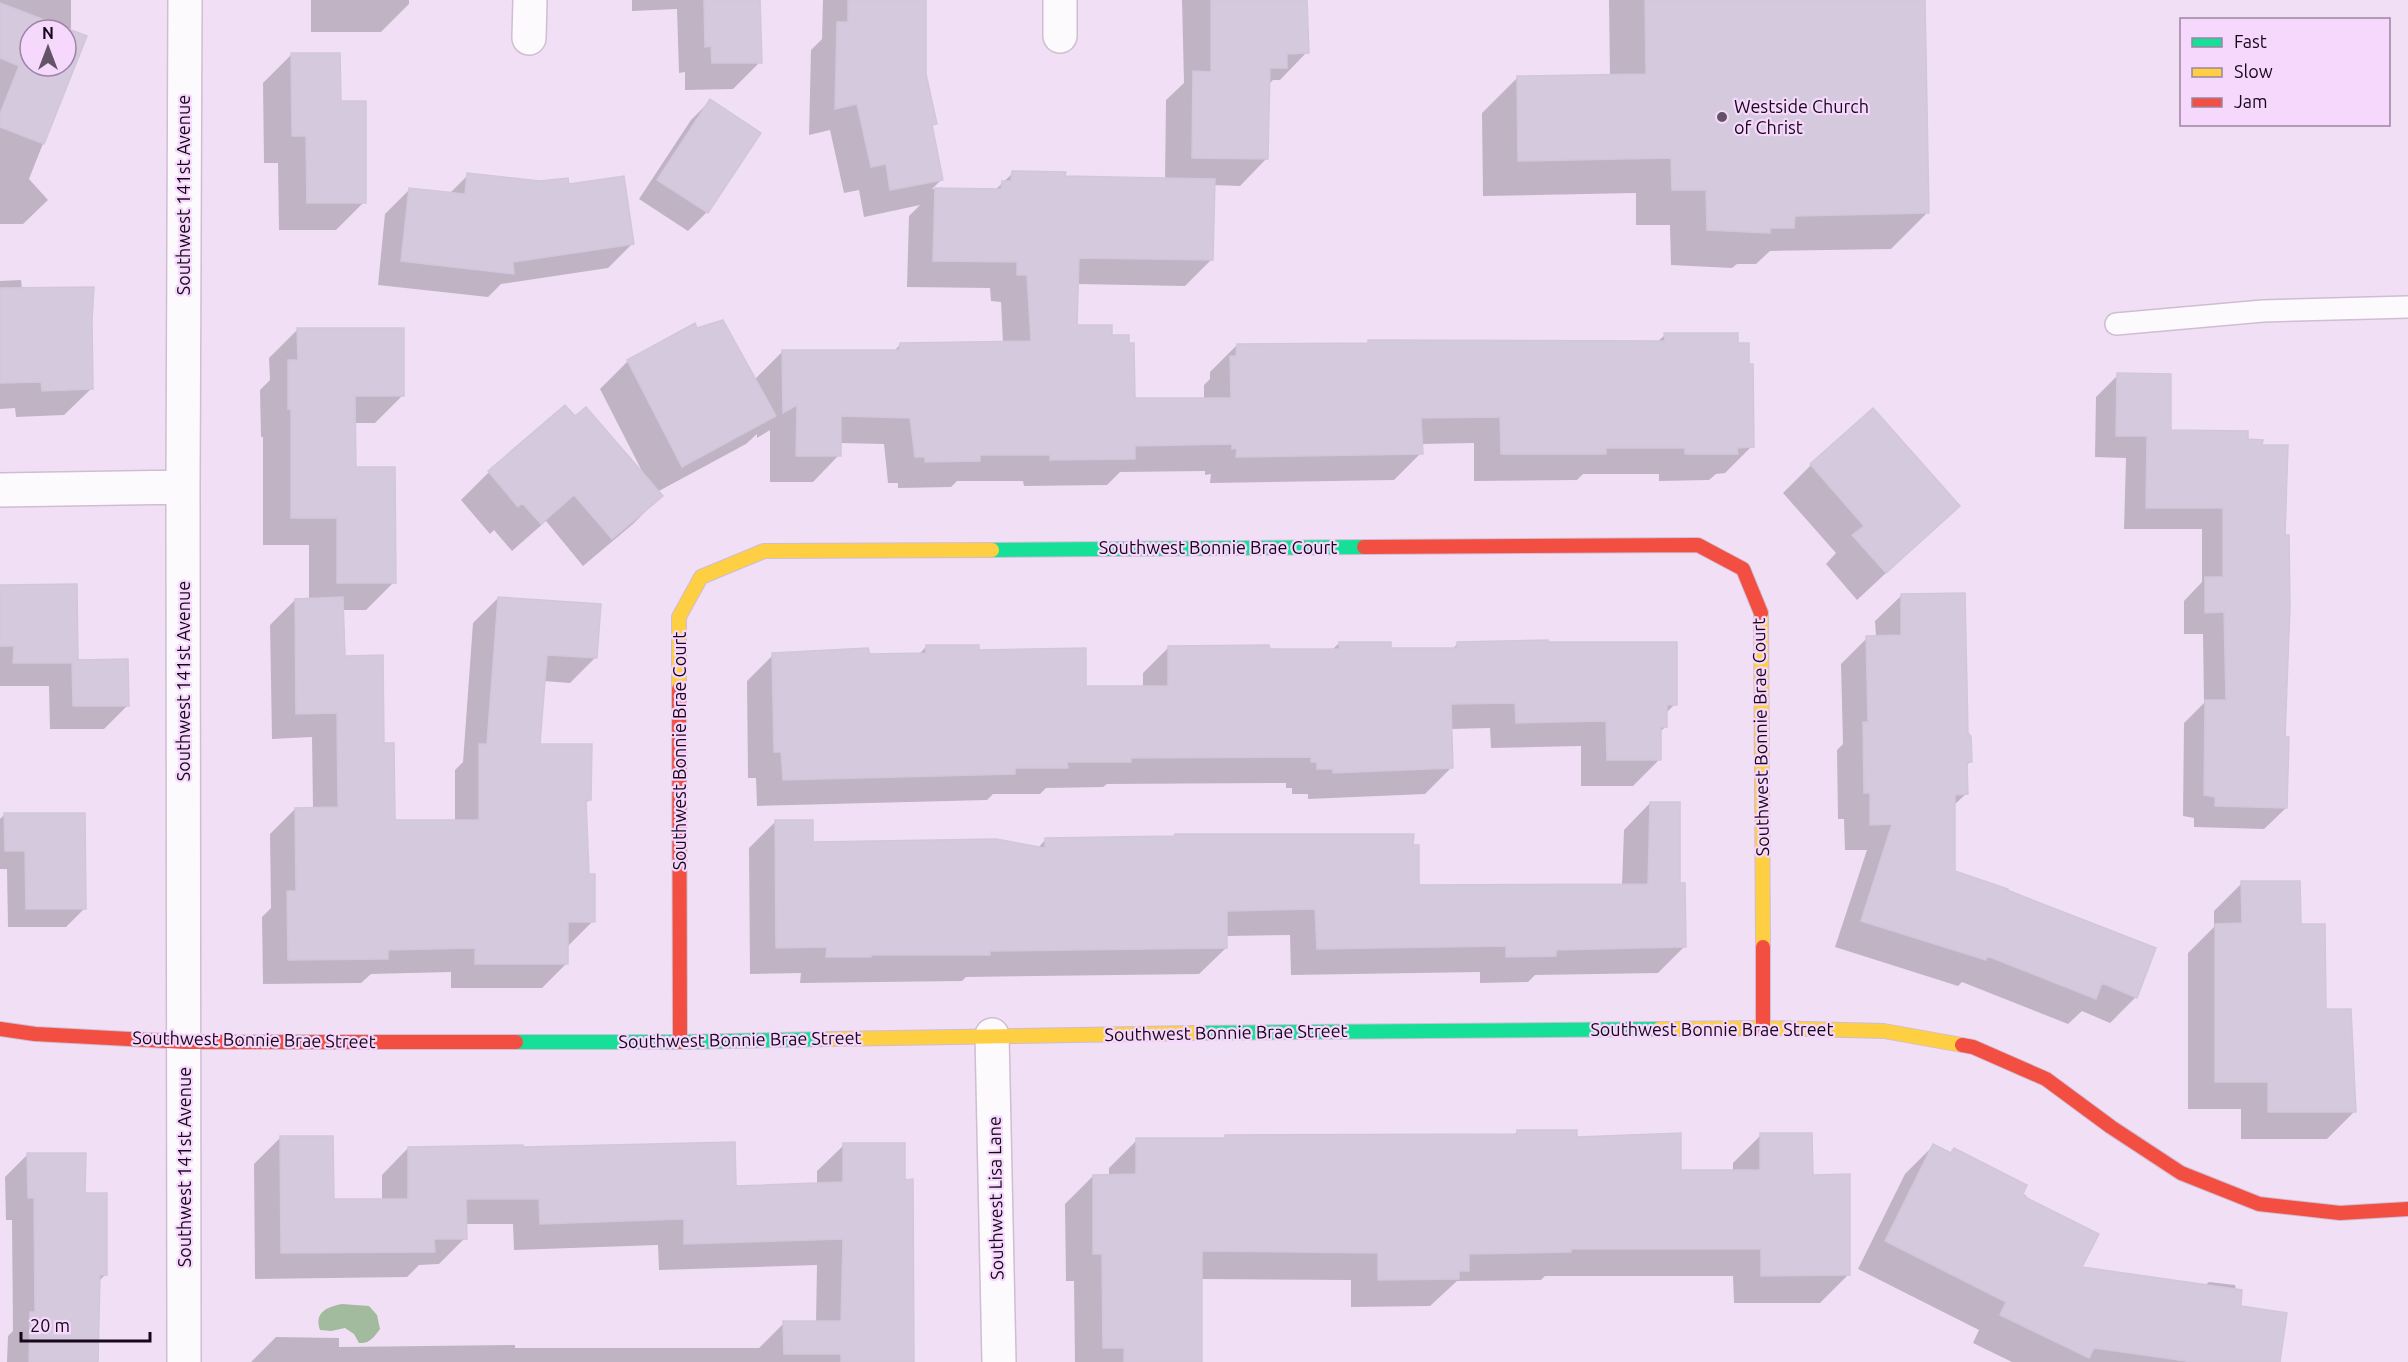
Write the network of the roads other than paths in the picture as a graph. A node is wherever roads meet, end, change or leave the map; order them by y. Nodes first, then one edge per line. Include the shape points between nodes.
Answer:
1 (185, 0) edge
2 (530, 0) edge
3 (1060, 0) edge
4 (1060, 36) dead end
5 (529, 38) dead end
6 (2408, 308) edge
7 (2116, 324) dead end
8 (183, 487) junction
9 (0, 490) edge
10 (1763, 1028) junction
11 (0, 1029) edge
12 (992, 1035) junction
13 (185, 1042) junction
14 (680, 1042) junction
15 (2408, 1209) edge
16 (184, 1362) edge
17 (999, 1362) edge

1 - 8 street, Southwest 141st Avenue
2 - 5 street
3 - 4 street
6 - 7 lane via 2263,311
8 - 9 street
8 - 13 street, Southwest 141st Avenue
10 - 12 street, Southwest Bonnie Brae Street
10 - 14 street, Southwest Bonnie Brae Court via 1761,612 1743,569 1698,545 764,551 701,577 679,617
10 - 15 street, Southwest Bonnie Brae Street via 1884,1031 1973,1047 2046,1079 2181,1173 2259,1204 2340,1213
11 - 13 street, Southwest Bonnie Brae Street
12 - 14 street, Southwest Bonnie Brae Street
12 - 17 street, Southwest Lisa Lane
13 - 14 street, Southwest Bonnie Brae Street
13 - 16 street, Southwest 141st Avenue

